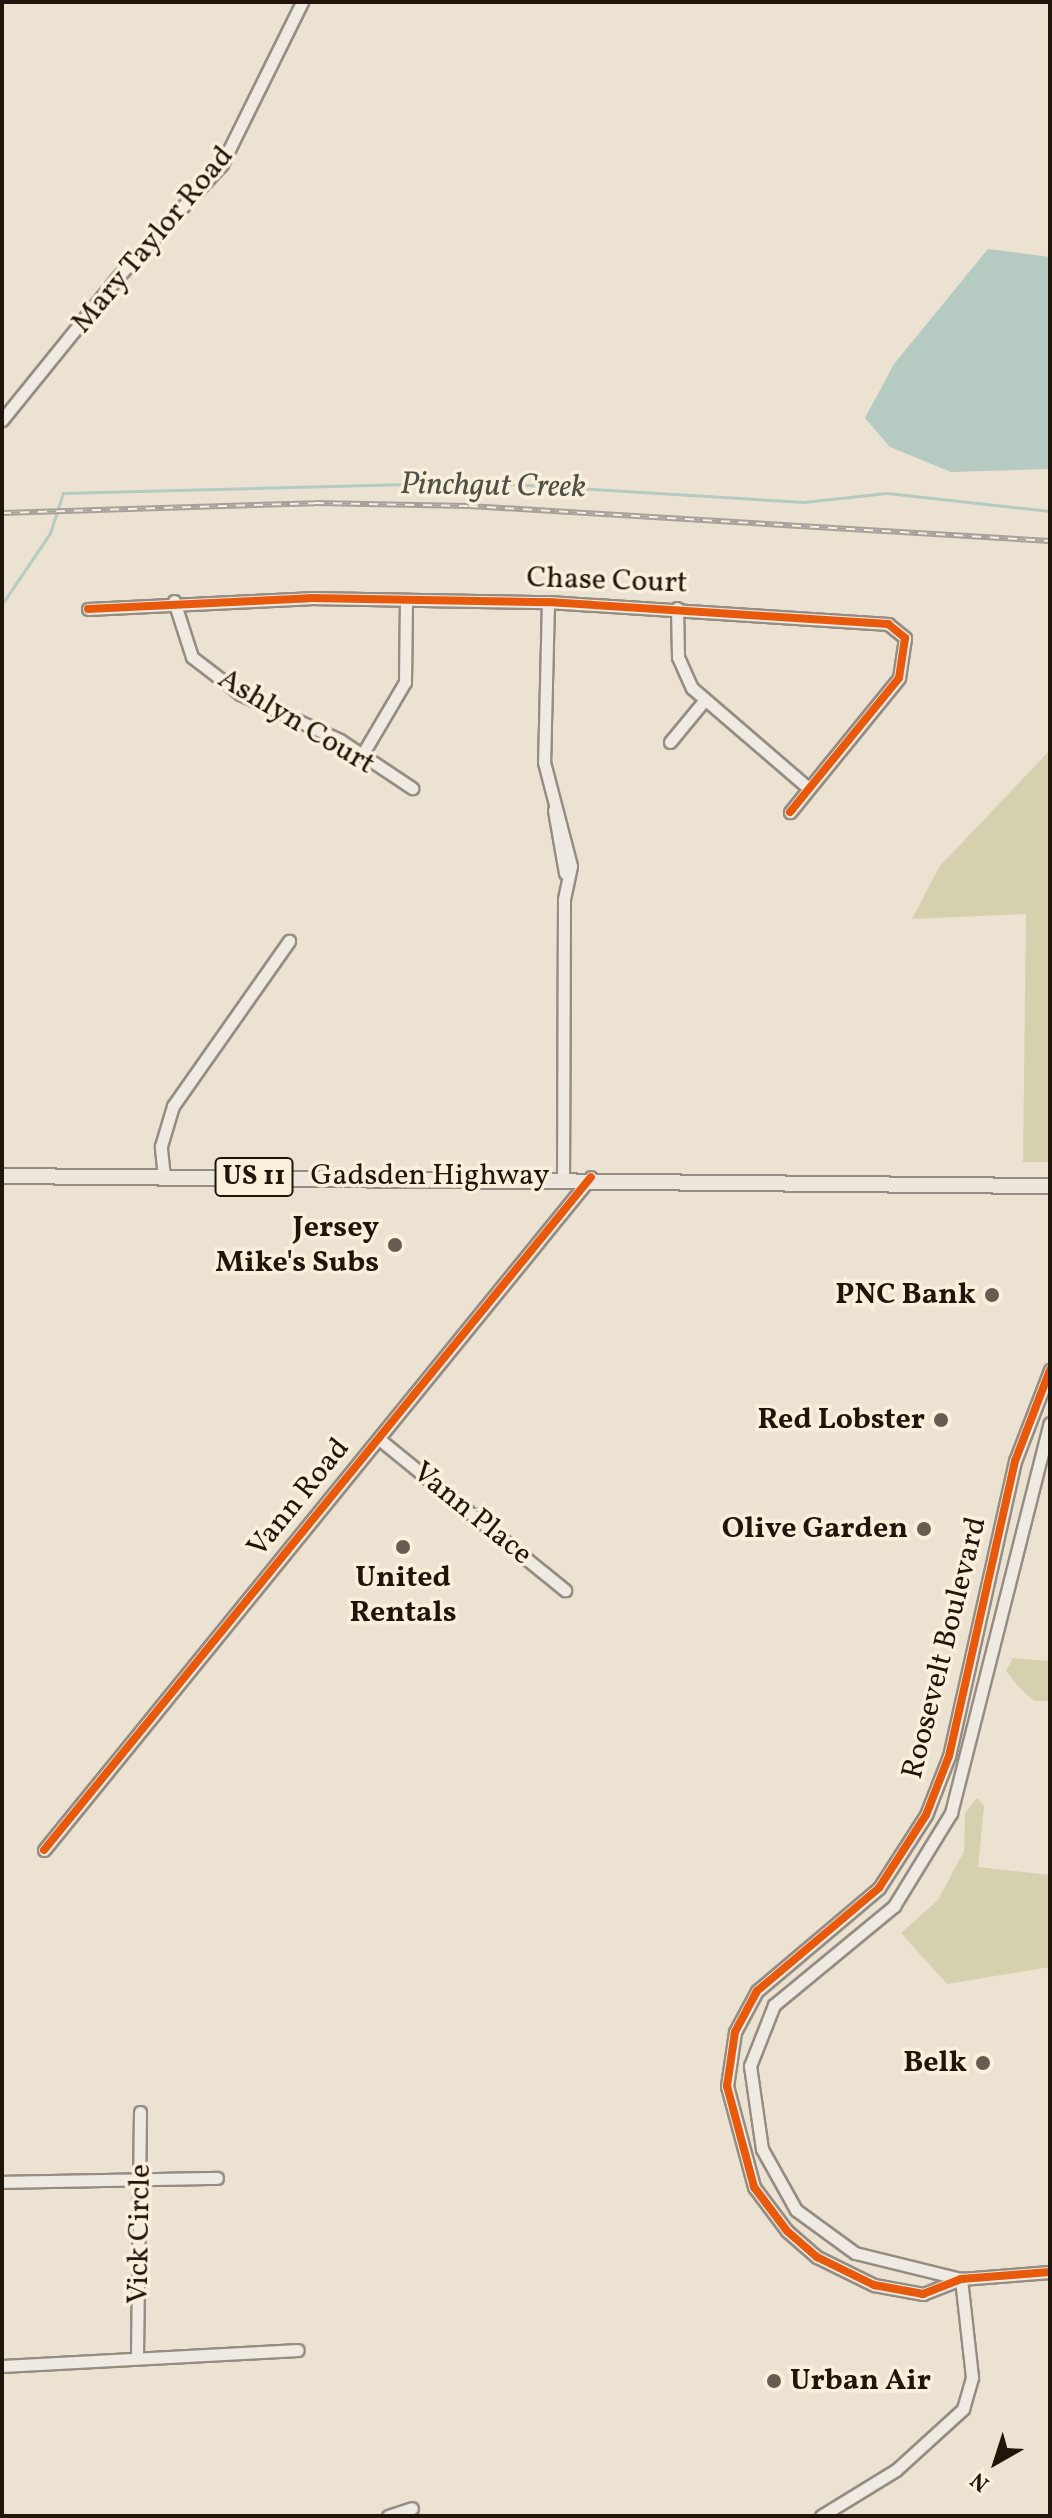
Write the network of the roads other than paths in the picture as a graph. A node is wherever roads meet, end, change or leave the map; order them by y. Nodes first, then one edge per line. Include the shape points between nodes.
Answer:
1 (302, 2) edge
2 (2, 420) edge
3 (406, 600) junction
4 (174, 601) junction
5 (548, 602) junction
6 (677, 608) junction
7 (88, 609) dead end
8 (703, 702) junction
9 (670, 742) dead end
10 (362, 755) junction
11 (807, 787) junction
12 (412, 788) dead end
13 (790, 812) dead end
14 (289, 941) dead end
15 (2, 1176) edge
16 (563, 1176) junction
17 (164, 1177) junction
18 (591, 1177) junction
19 (1050, 1186) edge
20 (1050, 1370) edge
21 (1050, 1423) edge
22 (379, 1439) junction
23 (565, 1590) dead end
24 (44, 1850) dead end
25 (140, 2112) dead end
26 (142, 2178) junction
27 (217, 2178) dead end
28 (2, 2182) edge
29 (1050, 2272) edge
30 (961, 2279) junction
31 (298, 2350) dead end
32 (137, 2357) junction
33 (2, 2366) edge
34 (412, 2508) dead end
35 (388, 2516) edge
36 (821, 2516) edge

1 - 2 street, Mary Taylor Road via 222,164 116,279
3 - 4 street, Chase Court
3 - 5 street, Chase Court
3 - 10 street via 405,682
4 - 7 street, Chase Court
4 - 10 street, Ashlyn Court via 192,657 258,704
5 - 6 street, Chase Court
5 - 16 street via 544,762 565,873
6 - 8 street via 678,657
6 - 11 street, Chase Court via 867,619 905,638 899,678
8 - 9 street
8 - 11 street
10 - 12 street, Ashlyn Court
11 - 13 street, Chase Court
14 - 17 street via 173,1106 161,1146
15 - 17 main road, Gadsden Highway / US 11
16 - 17 main road, Gadsden Highway / US 11
16 - 18 main road, Gadsden Highway / US 11
18 - 19 main road, Gadsden Highway / US 11
18 - 22 street, Vann Road
20 - 30 street, Roosevelt Boulevard via 1015,1461 952,1745 926,1815 879,1888 757,1991 727,2068 744,2163 800,2243 843,2271 898,2291 943,2292
21 - 30 street, Roosevelt Boulevard via 951,1813 894,1906 774,2005 750,2066 762,2149 796,2210 855,2253
22 - 23 street, Vann Place
22 - 24 street, Vann Road
25 - 26 street, Vick Circle
26 - 27 street
26 - 28 street
26 - 32 street, Vick Circle
29 - 30 street, Roosevelt Boulevard
30 - 36 street via 972,2377 963,2409 896,2470
31 - 32 street
32 - 33 street
34 - 35 street

